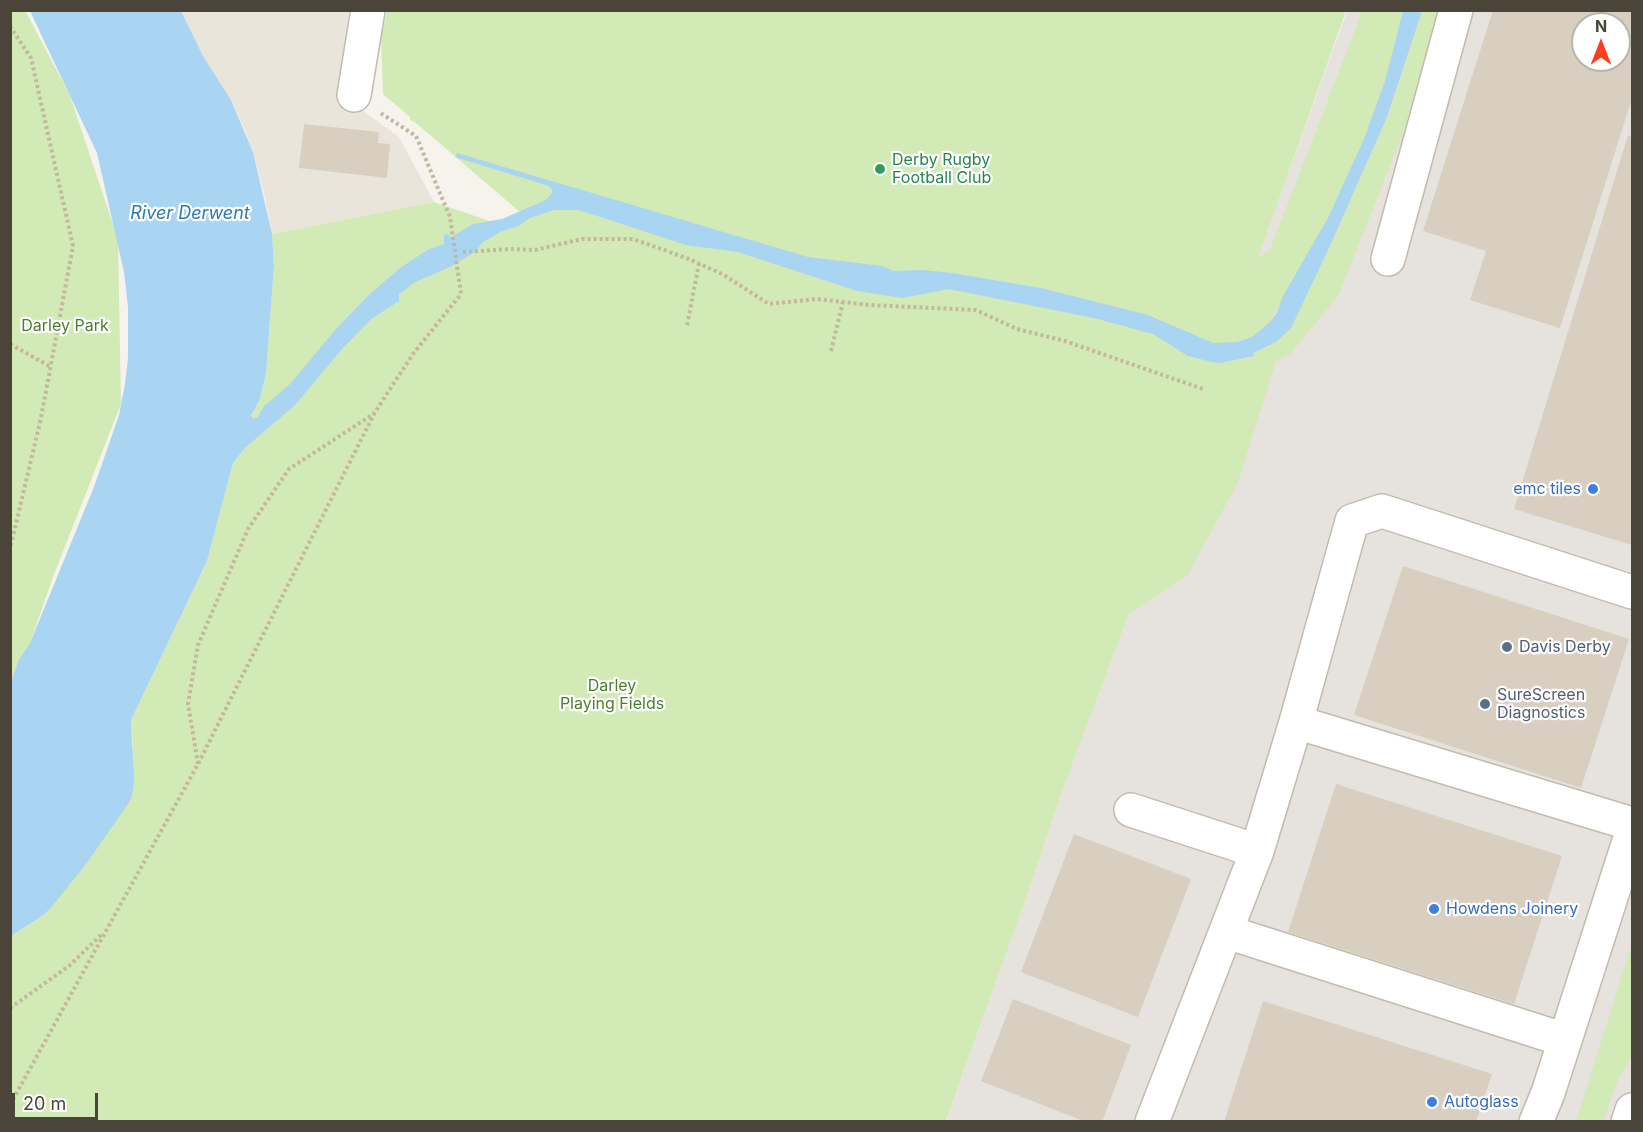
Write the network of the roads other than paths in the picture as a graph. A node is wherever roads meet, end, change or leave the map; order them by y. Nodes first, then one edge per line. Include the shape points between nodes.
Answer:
1 (368, 10) edge
2 (1456, 10) edge
3 (354, 95) road end
4 (1388, 259) dead end
5 (1632, 592) edge
6 (1296, 722) junction
7 (1131, 810) dead end
8 (1632, 824) edge
9 (1632, 832) edge
10 (1257, 851) junction
11 (1227, 932) junction
12 (1565, 1040) junction
13 (1632, 1110) edge
14 (1152, 1122) edge
15 (1536, 1122) edge
16 (1628, 1122) edge

1 - 3 street
2 - 4 street
5 - 6 street via 1382,511 1352,521
6 - 8 street
6 - 10 street
7 - 10 street
9 - 12 street
10 - 11 street
11 - 12 street
11 - 14 street
12 - 15 street
13 - 16 street

